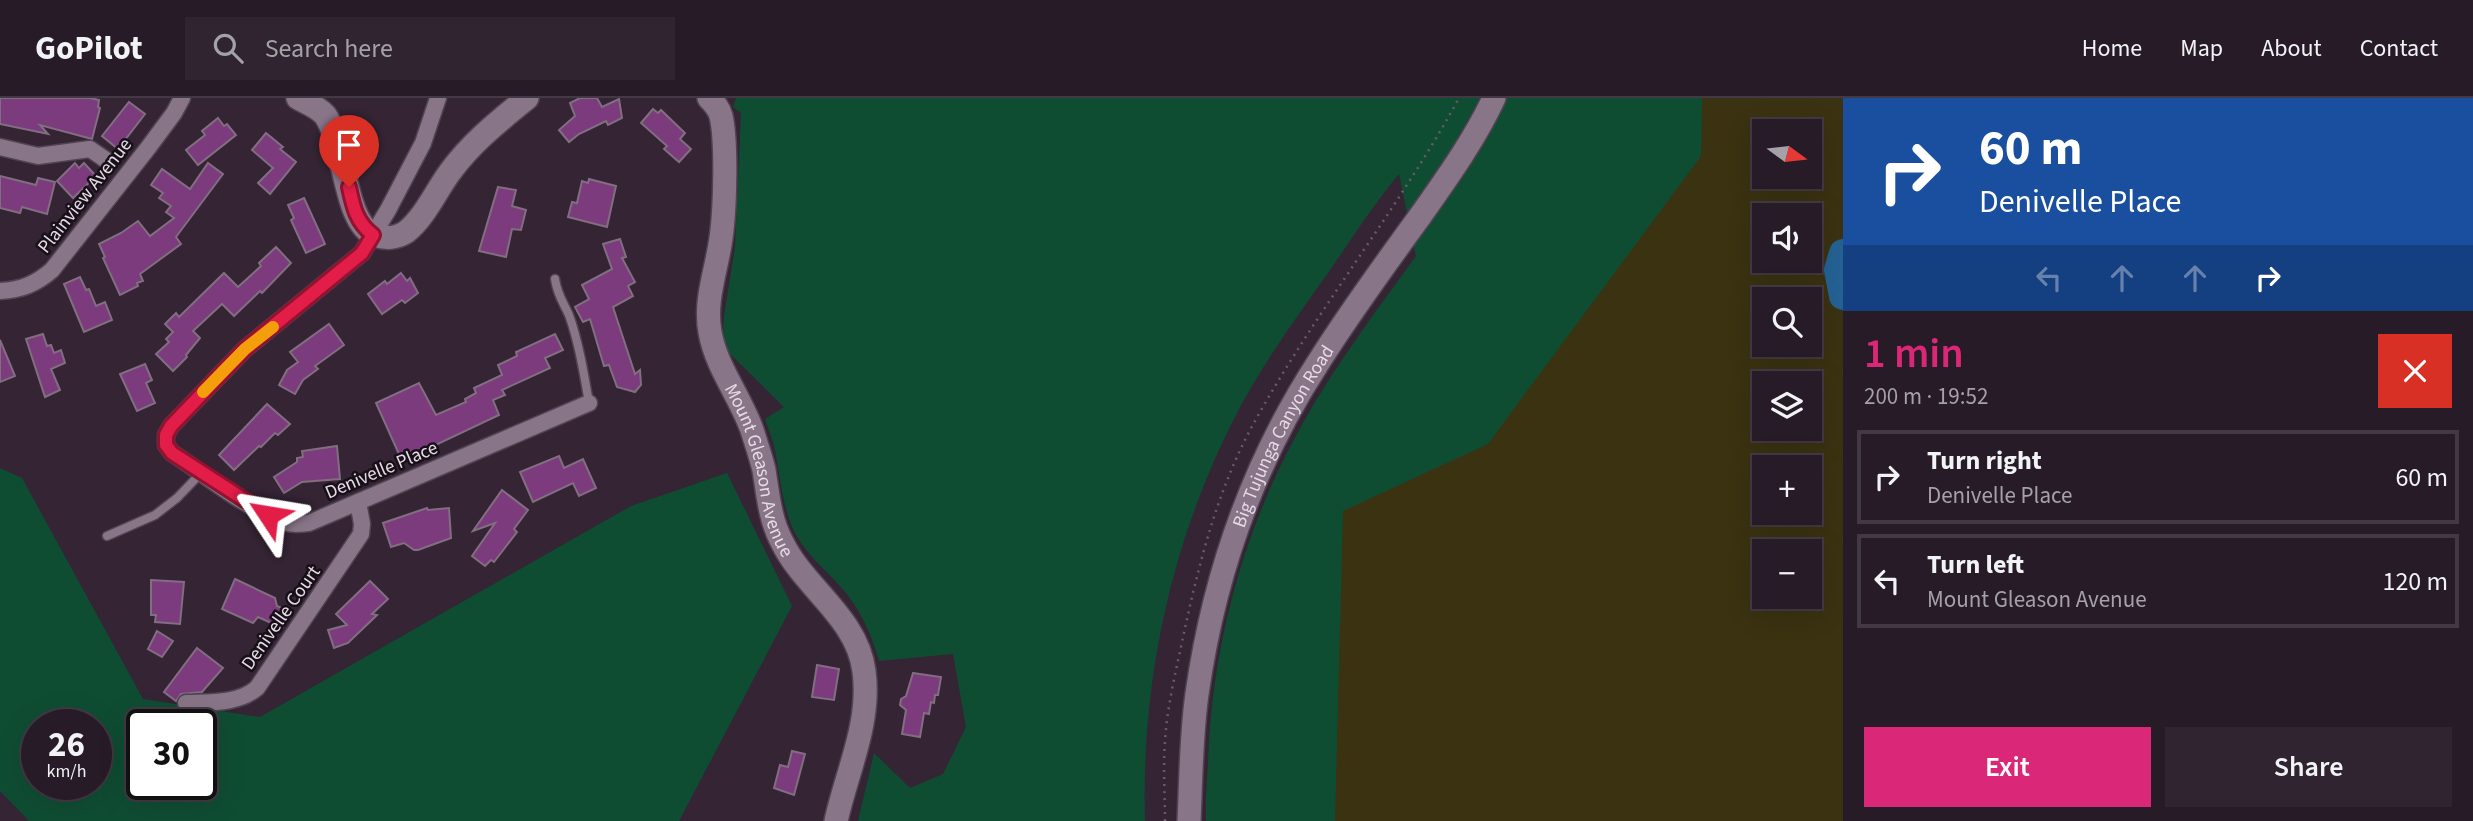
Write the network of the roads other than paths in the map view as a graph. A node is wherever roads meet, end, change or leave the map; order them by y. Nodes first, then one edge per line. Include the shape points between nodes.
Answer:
1 (182, 98) edge
2 (298, 98) edge
3 (438, 98) edge
4 (527, 98) edge
5 (1494, 98) edge
6 (716, 101) edge
7 (0, 147) edge
8 (106, 160) dead end
9 (373, 235) junction
10 (555, 279) dead end
11 (0, 291) edge
12 (589, 403) joint
13 (202, 472) junction
14 (358, 502) junction
15 (107, 536) dead end
16 (186, 704) dead end
17 (836, 821) edge
18 (1189, 821) edge

1 - 11 street, Plainview Avenue via 51,270 25,288
2 - 9 street via 319,109 331,125 355,212 362,227
3 - 9 street via 423,143
4 - 9 street via 480,137 404,233
5 - 18 street, Big Tujunga Canyon Road via 1450,173 1318,363 1281,424 1252,486 1218,582 1208,628 1196,696
6 - 17 street, Mount Gleason Avenue via 722,133 723,215 709,295 712,344 750,425 781,542 838,615 864,668 864,714
7 - 8 street via 38,156 90,149
9 - 13 street, Denivelle Place via 352,263 245,349 171,426 166,445
10 - 12 lane
12 - 14 street, Denivelle Place
13 - 14 street, Denivelle Place via 268,515 296,525
13 - 15 lane via 155,515
14 - 16 street, Denivelle Court via 361,534 257,688 232,700

